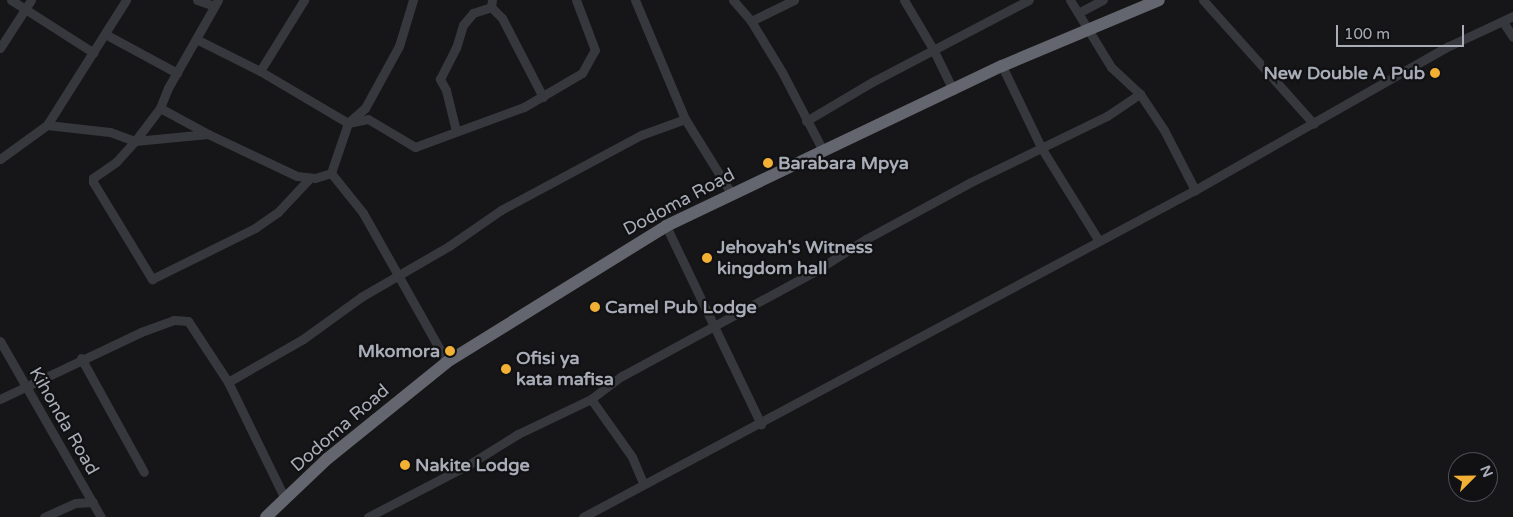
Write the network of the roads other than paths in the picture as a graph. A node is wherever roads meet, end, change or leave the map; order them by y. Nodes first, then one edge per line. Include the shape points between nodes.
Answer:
1 (11, 0) edge
2 (31, 0) edge
3 (126, 0) edge
4 (197, 0) edge
5 (414, 0) edge
6 (576, 0) edge
7 (635, 0) edge
8 (733, 0) edge
9 (794, 0) edge
10 (904, 0) edge
11 (1029, 0) edge
12 (1070, 0) edge
13 (1103, 0) edge
14 (1159, 0) edge
15 (1203, 0) edge
16 (299, 2) edge
17 (216, 3) edge
18 (492, 3) edge
19 (27, 10) junction
20 (1080, 12) junction
21 (1513, 16) edge
22 (751, 21) junction
23 (1503, 22) junction
24 (1090, 32) junction
25 (105, 34) junction
26 (1513, 37) edge
27 (198, 40) junction
28 (0, 48) edge
29 (933, 49) junction
30 (94, 53) junction
31 (1002, 66) junction
32 (260, 71) junction
33 (177, 72) junction
34 (953, 90) junction
35 (1140, 94) junction
36 (543, 97) junction
37 (160, 108) junction
38 (685, 119) junction
39 (806, 121) junction
40 (348, 123) junction
41 (1314, 124) junction
42 (47, 125) junction
43 (456, 131) junction
44 (208, 134) junction
45 (135, 141) junction
46 (1042, 149) junction
47 (822, 150) junction
48 (0, 159) edge
49 (331, 173) junction
50 (309, 179) junction
51 (1195, 190) junction
52 (731, 193) junction
53 (666, 226) junction
54 (1099, 241) junction
55 (399, 276) junction
56 (714, 328) junction
57 (0, 341) edge
58 (81, 358) junction
59 (447, 362) junction
60 (228, 382) junction
61 (27, 388) junction
62 (591, 398) junction
63 (0, 399) edge
64 (762, 424) junction
65 (144, 472) dead end
66 (643, 483) junction
67 (285, 500) junction
68 (93, 502) junction
69 (44, 517) edge
70 (101, 517) edge
71 (266, 517) edge
72 (368, 517) edge
73 (583, 517) edge

1 - 19 street
2 - 19 street
3 - 25 street
4 - 17 street
5 - 40 street via 398,46 365,108
6 - 36 street via 592,38 594,55 582,73
7 - 38 street
8 - 22 street
9 - 22 street
10 - 29 street
11 - 29 street
12 - 20 street
13 - 20 street
14 - 24 highway, Dodoma Road
15 - 41 street
16 - 32 street
17 - 27 street
18 - 36 street
18 - 43 street via 472,13 463,25 456,48 440,79
19 - 28 street
19 - 30 street
20 - 24 street
21 - 23 street
22 - 39 street
23 - 26 street
23 - 41 street via 1449,46
24 - 31 highway, Dodoma Road
24 - 35 street via 1111,67
25 - 30 street
25 - 33 street
27 - 32 street
27 - 33 street
29 - 34 street
29 - 39 street
30 - 42 street
31 - 34 highway, Dodoma Road
31 - 46 street
32 - 40 street
33 - 37 street
34 - 47 highway, Dodoma Road
35 - 46 street via 1107,116
35 - 51 street via 1164,130
36 - 43 street via 502,117
37 - 44 street
37 - 45 street
38 - 52 street
38 - 55 street via 641,134 501,210
39 - 47 street
40 - 43 street via 368,118 416,147
40 - 49 street
41 - 51 street
42 - 45 street via 110,132
42 - 48 street
44 - 45 street
44 - 50 street
45 - 50 street via 116,162 92,180 152,279 255,228 284,207
46 - 54 street
46 - 56 street via 908,216
47 - 52 highway, Dodoma Road
49 - 50 street
49 - 55 street via 363,213
51 - 54 street
52 - 53 highway, Dodoma Road
53 - 56 street
53 - 59 highway, Dodoma Road
54 - 64 street
55 - 59 street
55 - 60 street via 361,297 303,339
56 - 62 street via 622,376
56 - 64 street
57 - 61 street, Kihonda Road
58 - 60 street via 141,332 181,320 188,321
58 - 61 street
58 - 65 street
59 - 67 highway, Dodoma Road via 327,459
60 - 67 street
61 - 63 street
61 - 68 street, Kihonda Road
62 - 66 street via 632,457
62 - 72 street via 518,434 468,465
64 - 66 street
66 - 73 street
67 - 71 highway, Dodoma Road
68 - 69 street via 75,503
68 - 70 street, Kihonda Road

